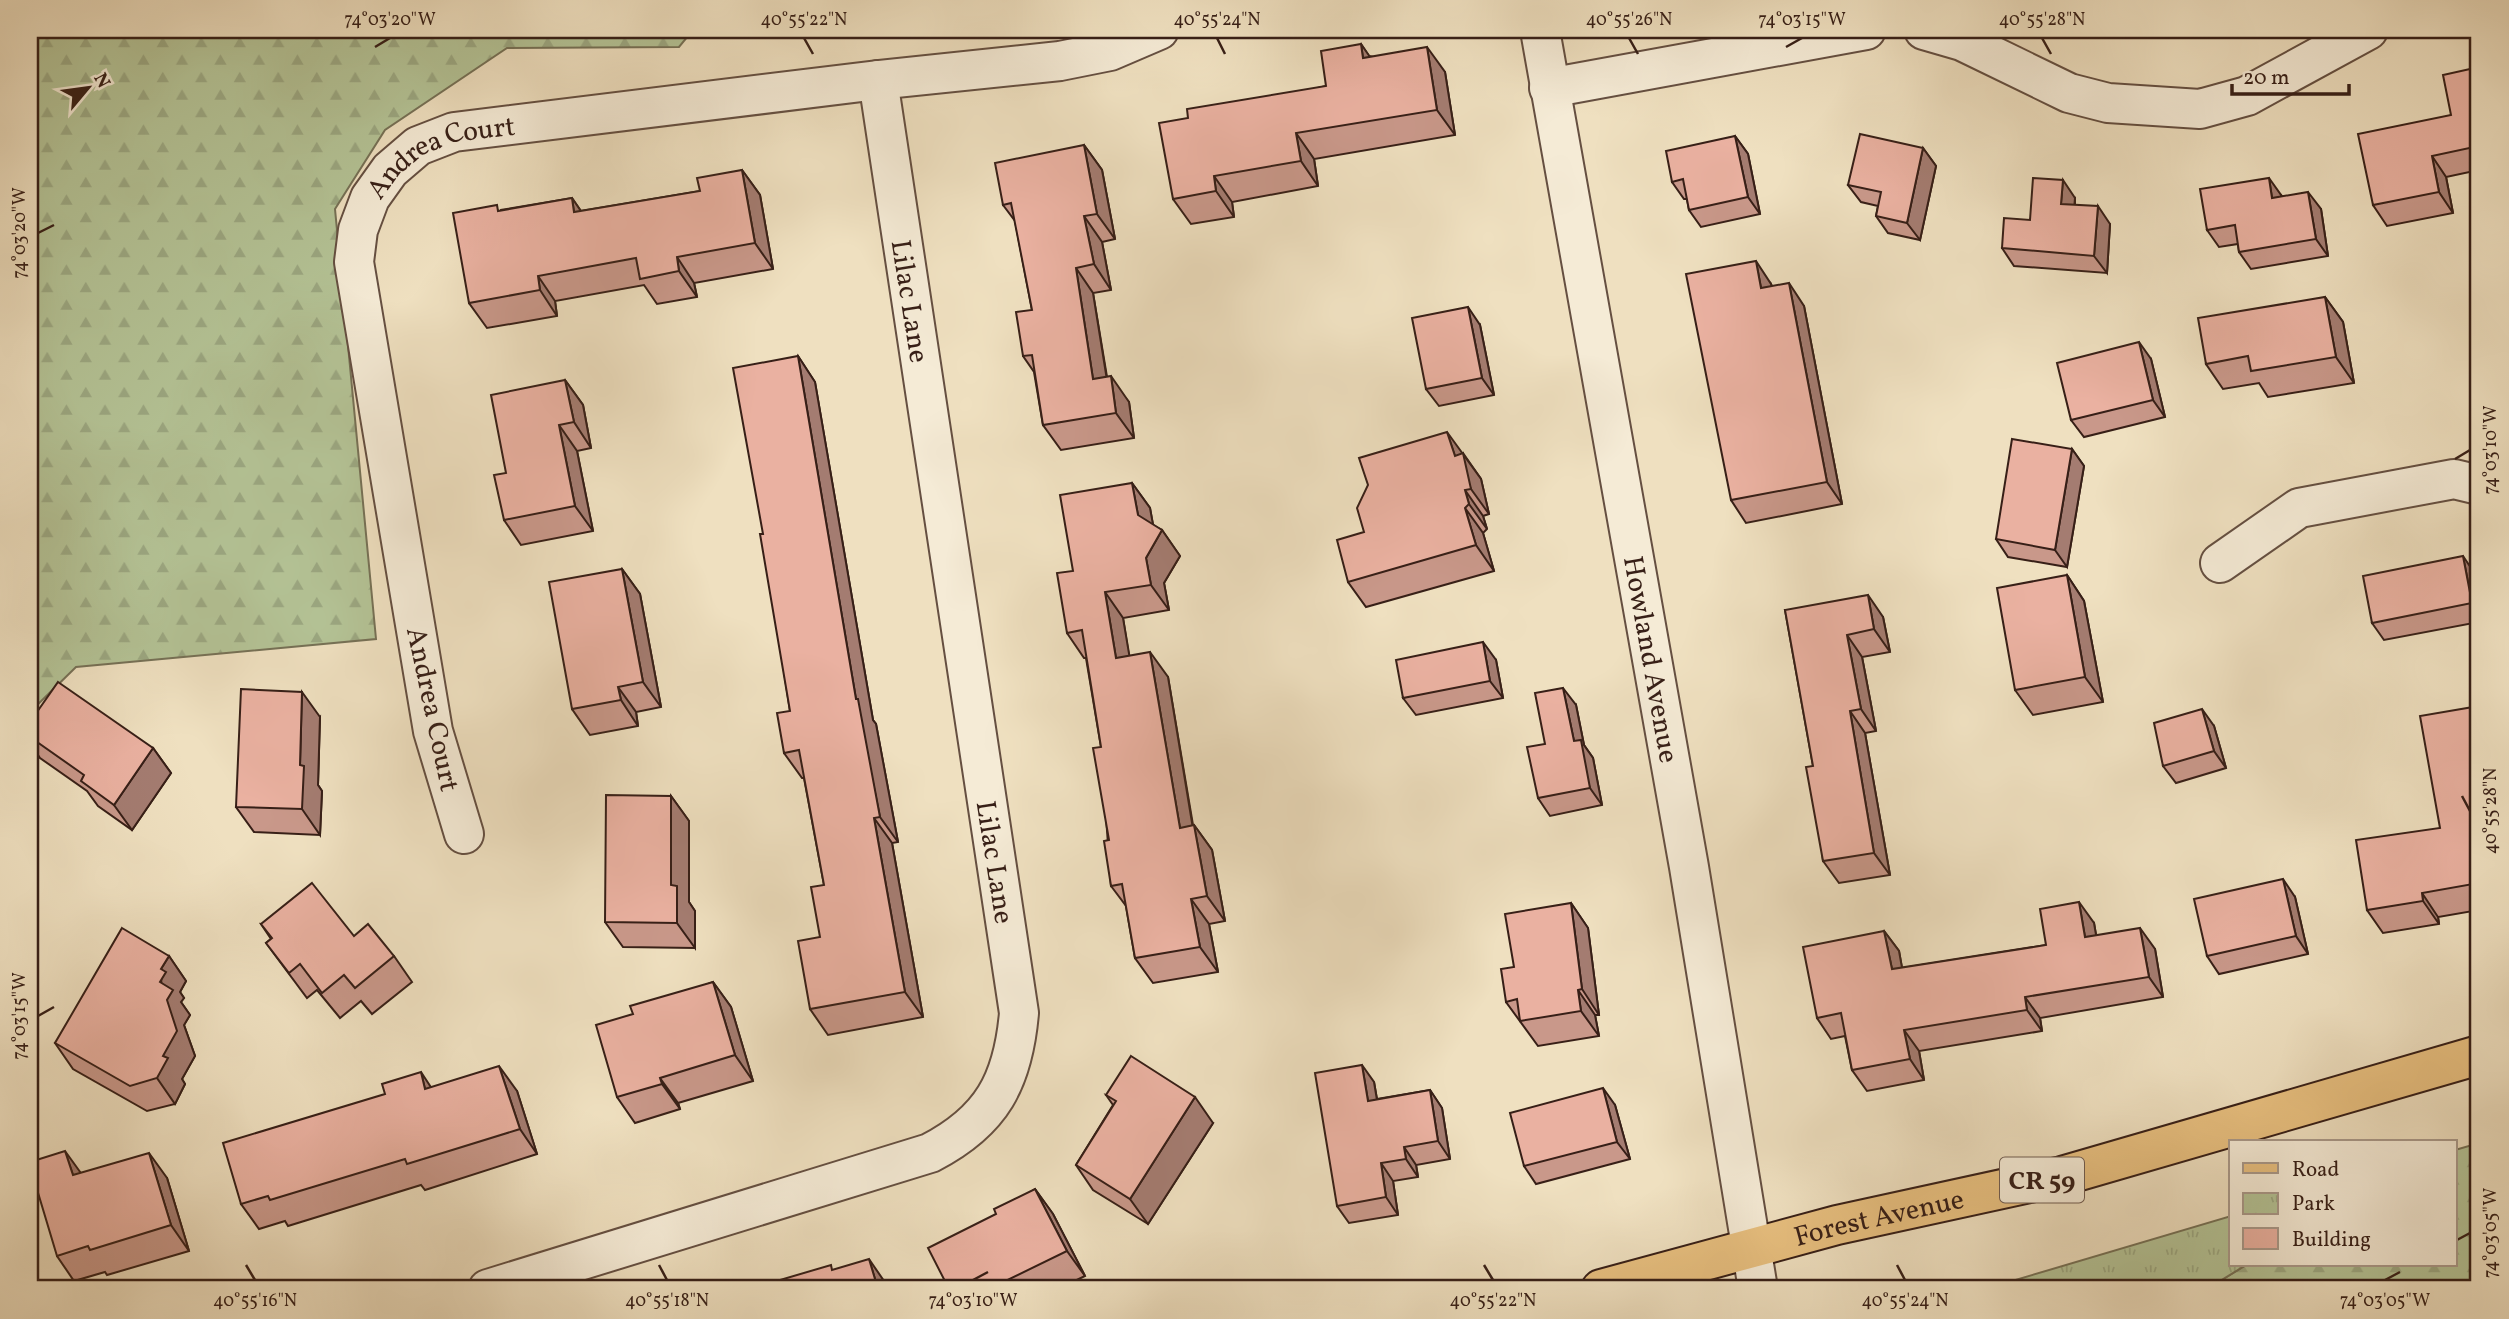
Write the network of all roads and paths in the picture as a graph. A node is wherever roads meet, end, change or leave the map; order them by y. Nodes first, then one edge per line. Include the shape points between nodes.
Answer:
1 (1159, 30) edge
2 (1540, 30) edge
3 (1866, 30) edge
4 (1924, 30) edge
5 (2368, 30) edge
6 (878, 80) junction
7 (1549, 88) junction
8 (2479, 485) edge
9 (2220, 563) dead end
10 (464, 834) dead end
11 (2479, 1055) edge
12 (1752, 1248) junction
13 (488, 1289) edge
14 (1601, 1289) edge
15 (1758, 1289) edge

1 - 6 street, Andrea Court via 1091,55
2 - 7 street, Howland Avenue
3 - 7 street
4 - 5 street via 1962,41 2069,93 2108,103 2200,109 2248,96
6 - 10 street, Andrea Court via 454,132 418,146 390,170 370,198 358,230 354,262 433,731
6 - 13 street, Lilac Lane via 1019,1013 1016,1048 1003,1084 981,1116 930,1153
7 - 12 street, Howland Avenue via 1689,867
8 - 9 street via 2454,479 2299,508
11 - 12 main road, Forest Avenue / CR 59 via 2062,1176
12 - 14 main road, Forest Avenue / CR 59
12 - 15 street, Howland Avenue

